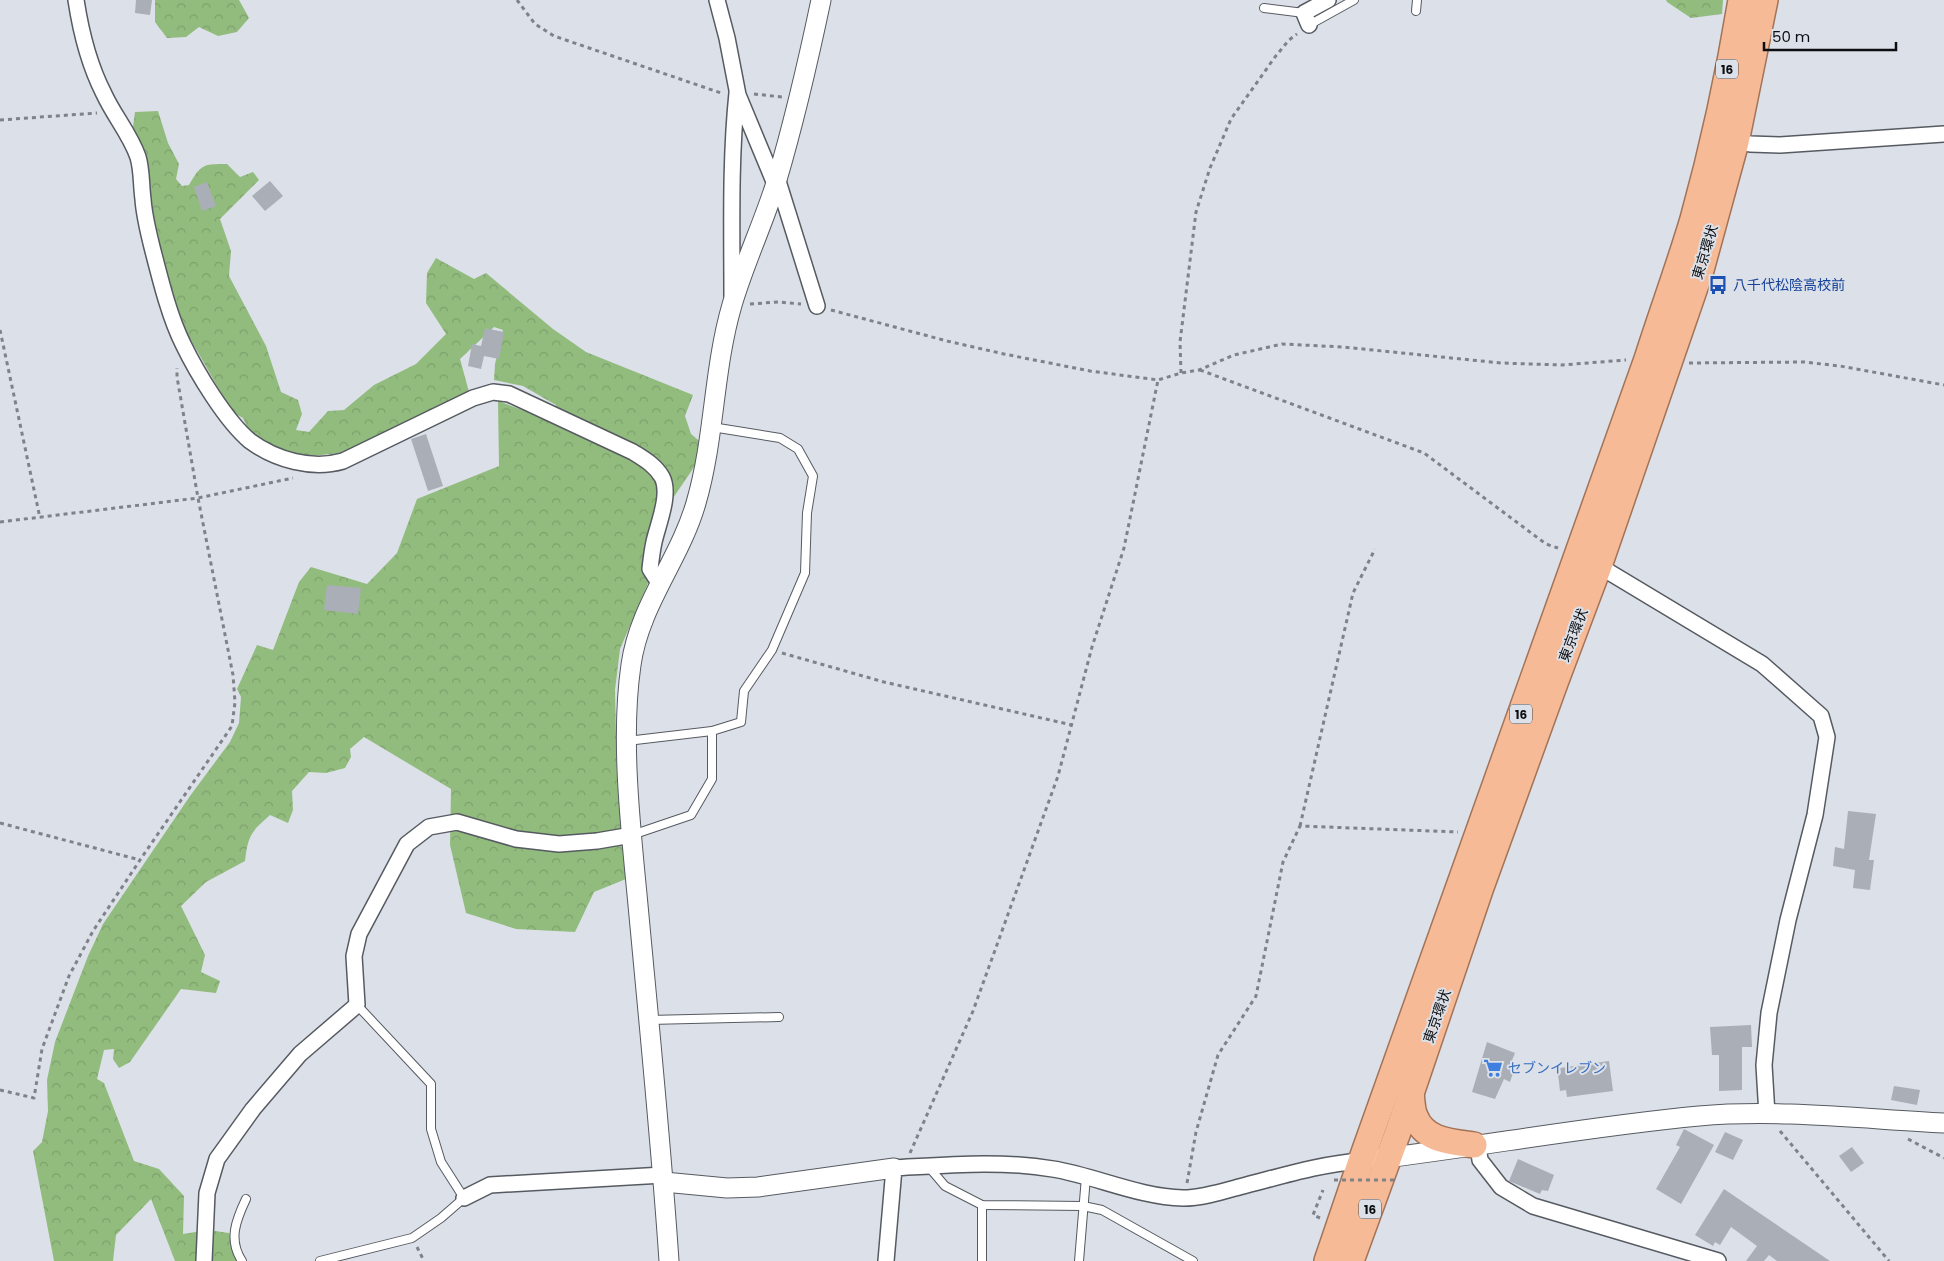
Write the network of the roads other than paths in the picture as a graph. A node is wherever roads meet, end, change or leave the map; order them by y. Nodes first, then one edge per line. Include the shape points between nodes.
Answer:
1 (76, 0) edge
2 (717, 0) edge
3 (821, 0) edge
4 (1328, 0) edge
5 (1354, 0) edge
6 (1417, 0) edge
7 (1741, 0) edge
8 (1765, 0) edge
9 (1264, 8) dead end
10 (1416, 11) dead end
11 (1307, 19) junction
12 (737, 95) junction
13 (1944, 134) edge
14 (1725, 140) junction
15 (776, 181) junction
16 (732, 306) junction
17 (817, 306) road end
18 (1658, 360) junction
19 (712, 427) junction
20 (1578, 555) junction
21 (1599, 566) junction
22 (659, 583) junction
23 (712, 731) junction
24 (627, 741) junction
25 (632, 835) junction
26 (357, 1005) junction
27 (779, 1017) dead end
28 (649, 1020) junction
29 (1411, 1093) junction
30 (1767, 1115) junction
31 (1944, 1123) edge
32 (1476, 1145) junction
33 (1361, 1161) junction
34 (928, 1166) junction
35 (901, 1168) junction
36 (1392, 1169) junction
37 (1086, 1177) junction
38 (664, 1178) junction
39 (464, 1198) junction
40 (246, 1199) dead end
41 (982, 1205) junction
42 (1084, 1206) junction
43 (204, 1261) edge
44 (242, 1261) edge
45 (320, 1261) edge
46 (669, 1261) edge
47 (886, 1261) edge
48 (982, 1261) edge
49 (1079, 1261) edge
50 (1193, 1261) edge
51 (1327, 1261) edge
52 (1352, 1261) edge
53 (1718, 1261) edge

1 - 22 street via 90,61 138,160 152,246 183,344 233,424 250,441 292,462 330,464 343,461 473,398 493,392 509,394 652,464 663,478 665,488 650,569
2 - 12 street
3 - 15 street via 800,98
4 - 11 street
5 - 11 lane
6 - 10 lane
7 - 14 highway, 東京環状 / 16
8 - 14 highway, 東京環状 / 16
9 - 11 lane
12 - 15 street
12 - 16 street
13 - 14 street via 1780,145
14 - 18 highway, 東京環状 / 16 via 1692,219
15 - 16 street
15 - 17 street
16 - 19 street
18 - 20 highway, 東京環状 / 16
18 - 21 highway, 東京環状 / 16
19 - 22 street via 695,507 681,543
19 - 23 lane via 780,438 798,449 813,476 807,513 805,573 772,650 744,691 741,722
20 - 21 street
20 - 33 highway, 東京環状 / 16
21 - 29 highway, 東京環状 / 16 via 1480,890
21 - 30 street via 1762,664 1821,716 1827,737 1815,815 1788,920 1769,1013 1764,1064
22 - 24 street via 635,643 630,666
23 - 24 lane
23 - 25 lane via 712,779 691,815
24 - 25 street
25 - 26 street via 559,844 516,839 458,822 429,828 408,844 359,934 354,956
25 - 28 street
26 - 39 lane via 431,1084 431,1129 441,1162
26 - 43 street via 300,1054 253,1109 217,1159 207,1193
27 - 28 lane
28 - 38 street
29 - 32 highway via 1414,1116 1421,1128 1434,1138
29 - 36 highway, 東京環状 / 16
30 - 31 street
30 - 32 street via 1700,1116
32 - 36 street
32 - 53 street via 1480,1160 1501,1187 1533,1206
33 - 36 street
33 - 37 street via 1325,1165 1184,1198 1161,1196
33 - 51 highway, 東京環状 / 16
34 - 35 street
34 - 37 street via 1030,1166
34 - 41 lane via 944,1186
35 - 38 street via 758,1187 727,1188
35 - 47 street
36 - 52 highway, 東京環状 / 16
37 - 42 lane
38 - 39 street via 526,1181 490,1185
38 - 46 street
39 - 45 lane via 412,1238
40 - 44 lane via 236,1219 233,1238
41 - 42 lane
41 - 48 lane
42 - 49 lane
42 - 50 lane via 1102,1210

